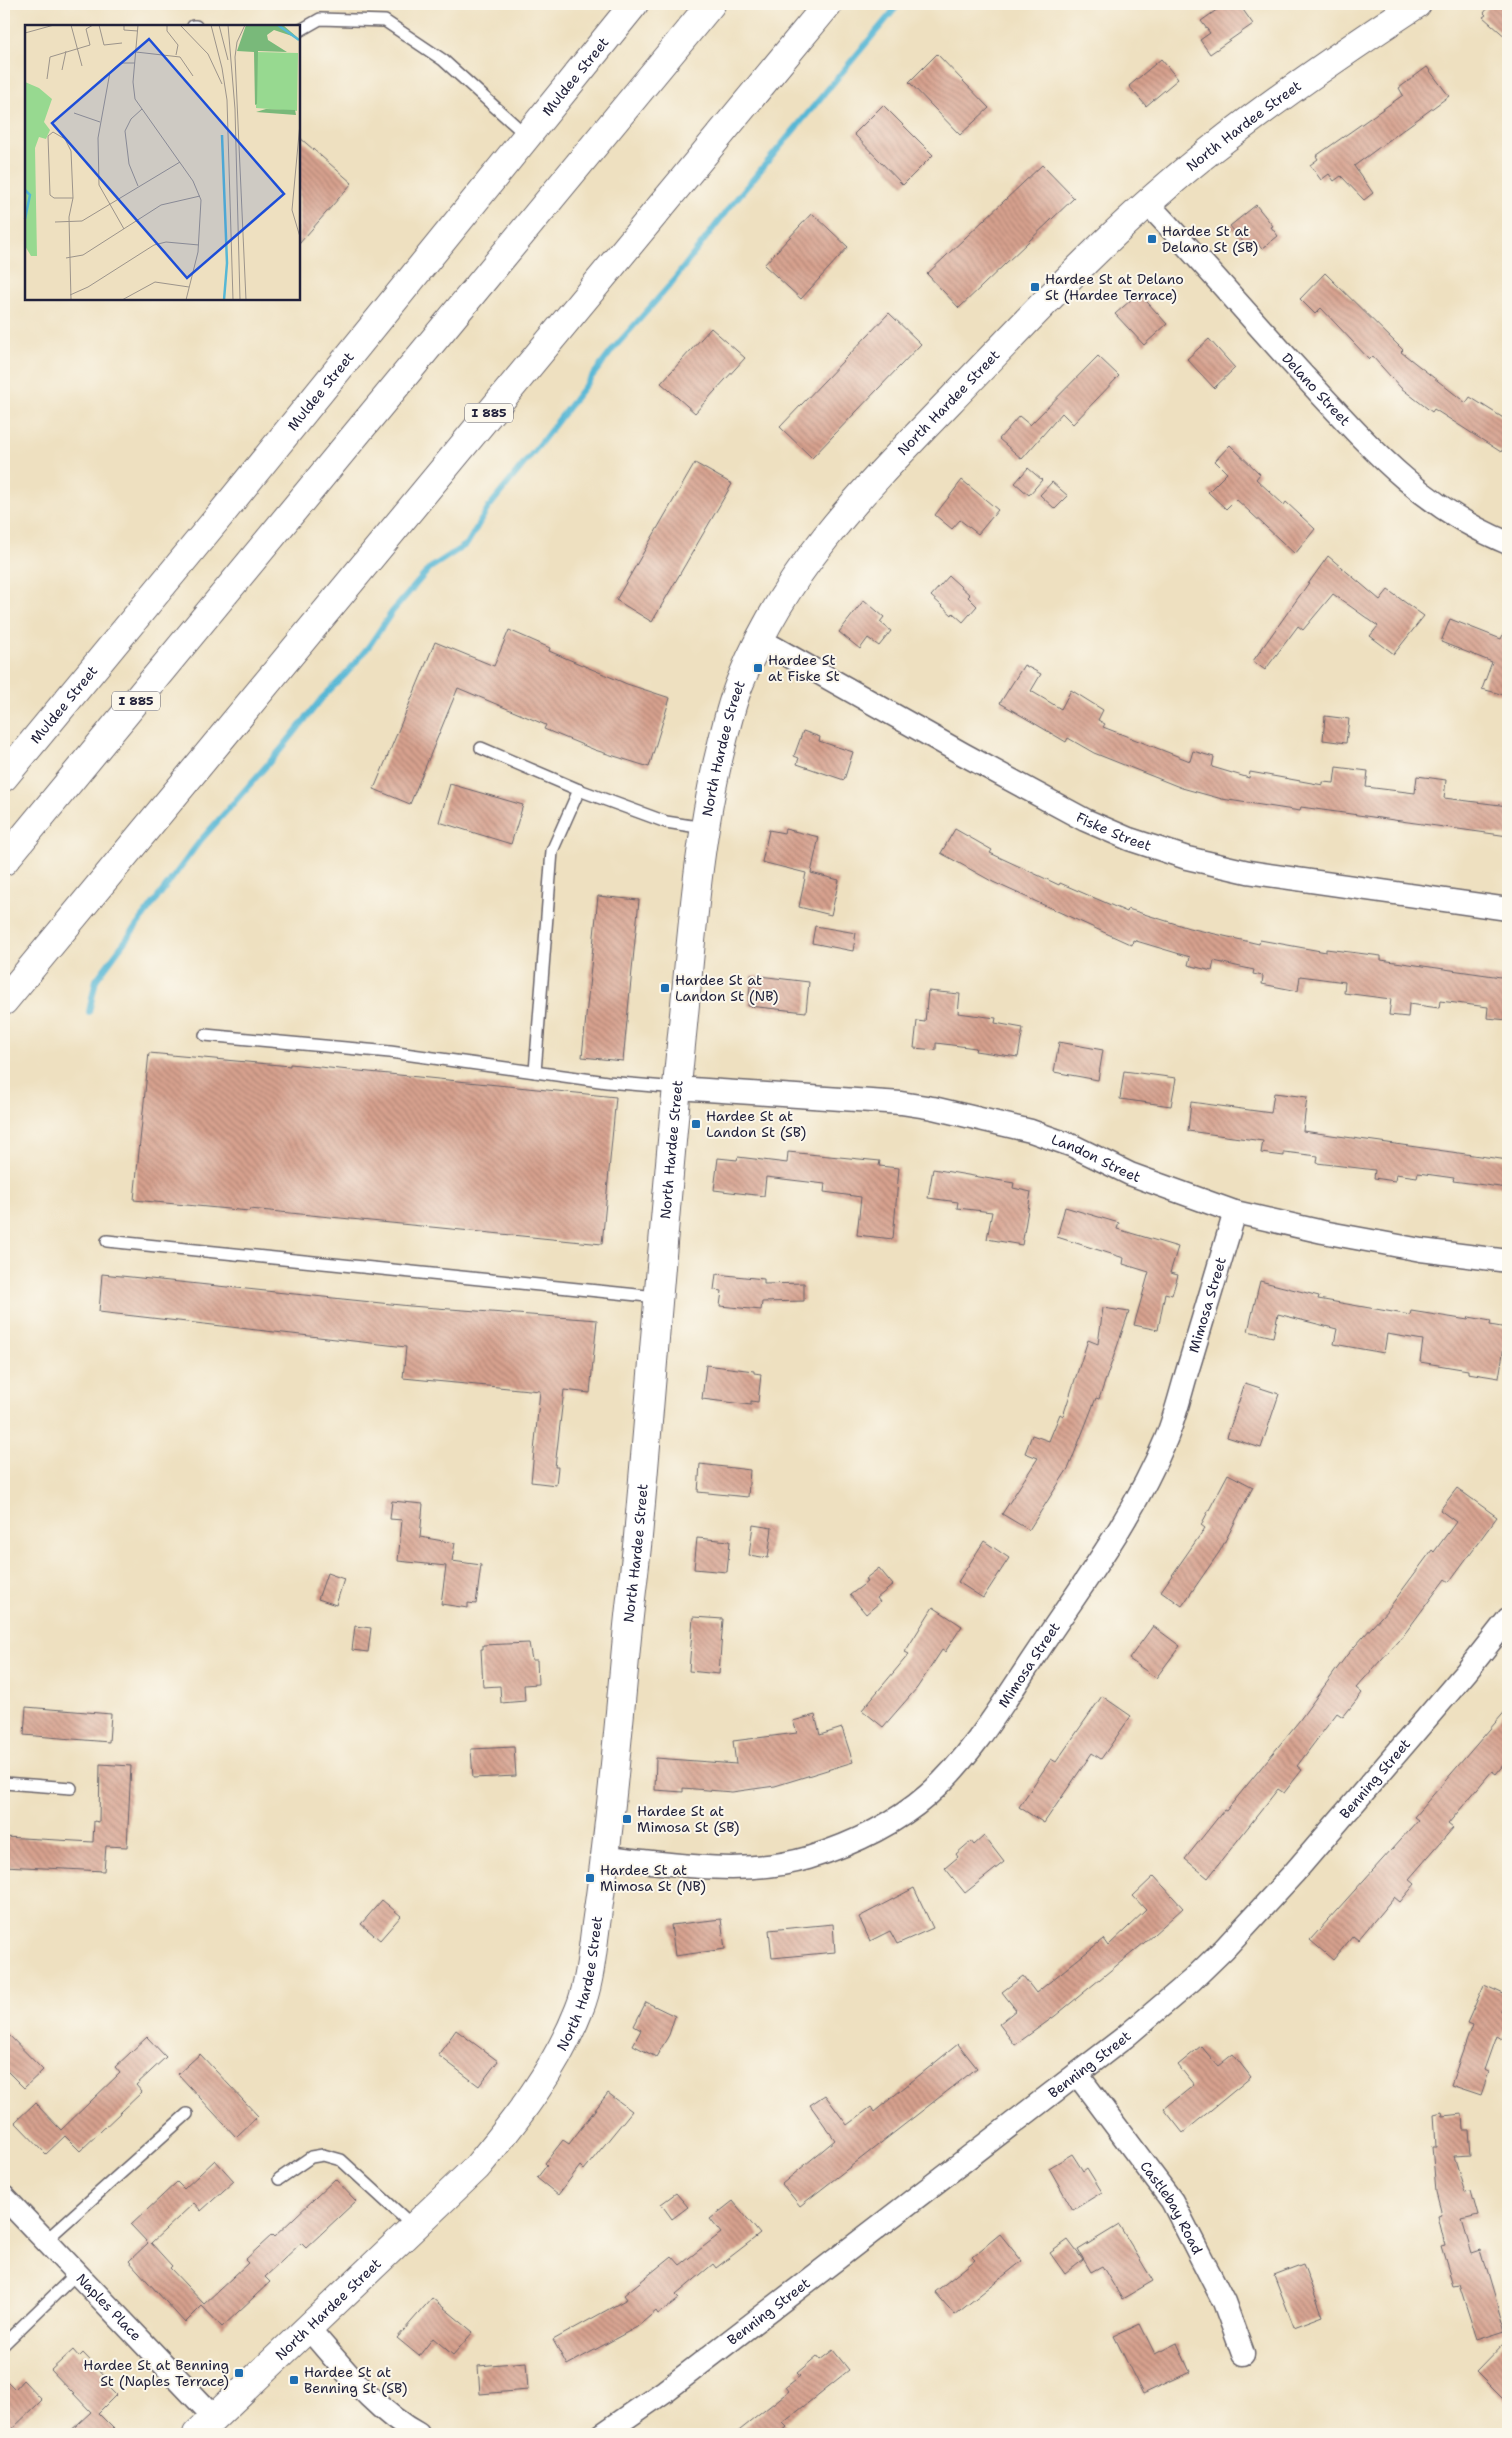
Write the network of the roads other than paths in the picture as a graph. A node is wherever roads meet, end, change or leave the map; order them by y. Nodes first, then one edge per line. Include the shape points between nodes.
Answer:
1 (634, 4) edge
2 (711, 4) edge
3 (828, 4) edge
4 (1417, 4) edge
5 (300, 30) edge
6 (527, 136) junction
7 (1148, 204) junction
8 (1508, 543) edge
9 (759, 639) junction
10 (481, 748) dead end
11 (4, 777) edge
12 (579, 790) junction
13 (704, 828) junction
14 (4, 861) edge
15 (1508, 910) edge
16 (4, 1001) edge
17 (205, 1035) dead end
18 (535, 1072) junction
19 (676, 1088) junction
20 (1235, 1212) junction
21 (107, 1241) dead end
22 (1508, 1261) edge
23 (657, 1297) junction
24 (1508, 1619) edge
25 (4, 1783) edge
26 (72, 1788) dead end
27 (607, 1857) junction
28 (1077, 2074) junction
29 (187, 2114) dead end
30 (278, 2179) dead end
31 (4, 2197) edge
32 (414, 2226) junction
33 (45, 2241) junction
34 (77, 2273) junction
35 (308, 2328) junction
36 (4, 2344) edge
37 (1243, 2354) dead end
38 (205, 2426) edge
39 (418, 2434) edge
40 (603, 2434) edge

1 - 6 main road, Muldee Street
2 - 14 main road, I 885
3 - 16 main road, I 885
4 - 7 main road, North Hardee Street via 1310,75 1208,151
5 - 6 lane via 320,19 385,21 443,60
6 - 11 main road, Muldee Street
7 - 8 street, Delano Street via 1370,447 1422,495 1484,533
7 - 9 main road, North Hardee Street via 1071,276 829,530 788,589
9 - 13 main road, North Hardee Street via 739,682
9 - 15 street, Fiske Street via 971,759 1085,820 1129,839 1186,858 1248,872
10 - 12 lane
12 - 13 lane via 666,822
12 - 18 lane via 552,851
13 - 19 main road, North Hardee Street
17 - 18 lane via 390,1052
18 - 19 lane
19 - 20 street, Landon Street via 852,1099 933,1108 1031,1131 1072,1146 1130,1174
19 - 23 main road, North Hardee Street
20 - 22 street, Landon Street via 1420,1250
20 - 27 street, Mimosa Street via 1167,1436 1149,1476 1123,1524 990,1722 958,1764 928,1795 880,1828 832,1849 780,1864 755,1868
21 - 23 lane
23 - 27 main road, North Hardee Street
24 - 28 street, Benning Street via 1294,1873 1224,1949 1125,2037
25 - 26 lane
27 - 32 main road, North Hardee Street via 587,1986 566,2040 545,2078 508,2130 477,2167
28 - 37 street, Castlebay Road via 1172,2201 1224,2302
28 - 40 street, Benning Street via 665,2391
29 - 33 lane
30 - 32 lane via 311,2157 324,2155 341,2160
31 - 33 street, Naples Place
32 - 35 main road, North Hardee Street
33 - 34 street, Naples Place
34 - 36 lane
34 - 38 street, Naples Place
35 - 38 main road, North Hardee Street
35 - 39 street via 367,2394

